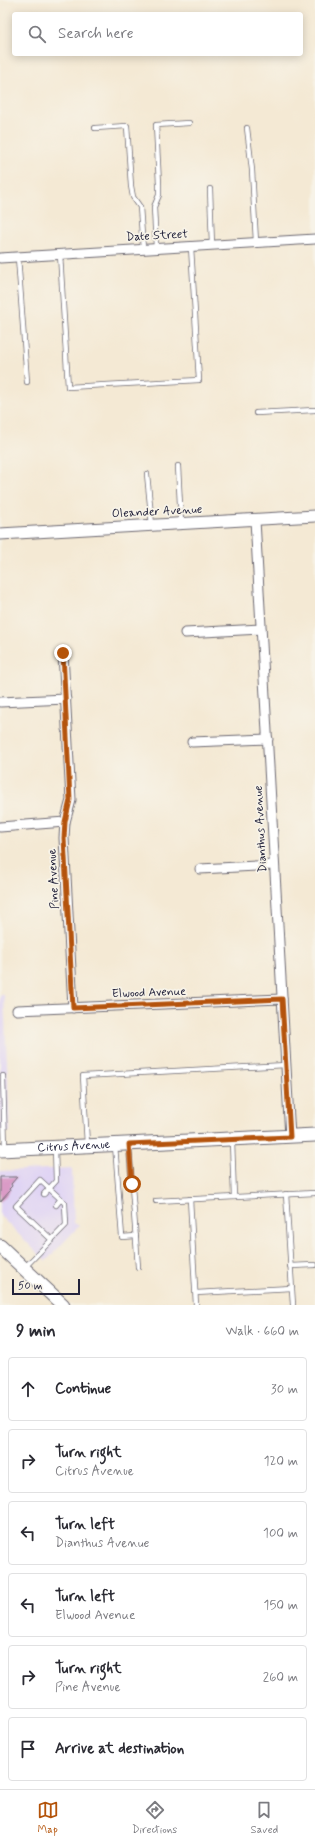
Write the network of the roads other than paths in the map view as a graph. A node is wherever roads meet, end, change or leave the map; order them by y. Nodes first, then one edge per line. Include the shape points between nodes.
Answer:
1 (189, 123) dead end
2 (94, 128) dead end
3 (247, 128) dead end
4 (210, 189) dead end
5 (315, 239) edge
6 (256, 242) junction
7 (212, 245) junction
8 (191, 246) junction
9 (156, 248) junction
10 (143, 249) junction
11 (60, 254) junction
12 (18, 257) junction
13 (0, 258) edge
14 (27, 382) dead end
15 (315, 410) edge
16 (256, 413) dead end
17 (178, 466) dead end
18 (147, 474) dead end
19 (315, 516) edge
20 (254, 520) junction
21 (181, 524) junction
22 (152, 526) junction
23 (0, 534) edge
24 (261, 630) junction
25 (186, 633) dead end
26 (63, 653) dead end
27 (66, 699) junction
28 (0, 702) edge
29 (268, 738) junction
30 (192, 742) dead end
31 (65, 822) junction
32 (0, 827) edge
33 (274, 865) junction
34 (200, 869) dead end
35 (282, 999) junction
36 (73, 1008) junction
37 (17, 1010) dead end
38 (286, 1065) junction
39 (3, 1076) dead end
40 (315, 1135) edge
41 (290, 1137) junction
42 (232, 1139) junction
43 (129, 1144) junction
44 (115, 1145) junction
45 (87, 1146) junction
46 (54, 1148) junction
47 (3, 1150) edge
48 (49, 1188) junction
49 (315, 1193) edge
50 (44, 1194) dead end
51 (286, 1194) junction
52 (234, 1197) junction
53 (61, 1199) junction
54 (190, 1199) junction
55 (156, 1201) dead end
56 (56, 1205) dead end
57 (29, 1210) dead end
58 (25, 1214) junction
59 (40, 1221) dead end
60 (36, 1225) junction
61 (136, 1236) junction
62 (52, 1240) junction
63 (0, 1246) edge
64 (315, 1265) edge
65 (290, 1266) junction
66 (138, 1267) dead end
67 (23, 1268) junction
68 (292, 1288) junction
69 (196, 1293) junction
70 (63, 1305) edge
71 (196, 1305) edge
72 (292, 1305) edge

1 - 9 lane via 156,125 159,195 154,207
2 - 10 lane via 127,126 131,186 133,197 140,207
3 - 6 lane
4 - 7 lane
5 - 6 street, Date Street
6 - 7 street, Date Street
7 - 8 street, Date Street
8 - 9 street, Date Street
8 - 11 lane via 199,380 68,387
9 - 10 street, Date Street
10 - 11 street, Date Street
11 - 12 street, Date Street
12 - 13 street, Date Street
12 - 14 lane
15 - 16 lane
17 - 21 lane
18 - 22 lane
19 - 20 street, Oleander Avenue
20 - 21 street, Oleander Avenue
20 - 24 street, Dianthus Avenue
21 - 22 street, Oleander Avenue
22 - 23 street, Oleander Avenue
24 - 25 street
24 - 29 street, Dianthus Avenue
26 - 27 street, Pine Avenue
27 - 28 street
27 - 31 street, Pine Avenue via 70,800
29 - 30 street
29 - 33 street, Dianthus Avenue
31 - 32 street
31 - 36 street, Pine Avenue
33 - 34 street
33 - 35 street, Dianthus Avenue
35 - 36 street, Elwood Avenue
35 - 38 street, Dianthus Avenue
36 - 37 street, Elwood Avenue
38 - 41 street, Dianthus Avenue
38 - 45 lane via 83,1076
39 - 47 lane
40 - 41 main road, Citrus Avenue
41 - 42 main road, Citrus Avenue
42 - 43 main road, Citrus Avenue
42 - 52 lane
43 - 44 main road, Citrus Avenue
43 - 61 lane
44 - 45 main road, Citrus Avenue
44 - 61 lane via 122,1237
45 - 46 main road, Citrus Avenue
46 - 47 main road, Citrus Avenue
46 - 48 lane via 56,1181
48 - 50 lane
48 - 53 lane
48 - 58 lane via 40,1180 16,1206
49 - 51 lane
51 - 52 lane
51 - 65 lane
52 - 54 lane
53 - 56 lane
53 - 62 lane via 65,1203 66,1225
54 - 55 lane
54 - 69 lane
57 - 58 lane
58 - 60 lane
59 - 60 lane
60 - 62 lane
61 - 66 lane
62 - 67 lane
63 - 67 main road
64 - 65 lane
65 - 68 lane
67 - 70 main road
68 - 69 lane
68 - 72 lane
69 - 71 lane

